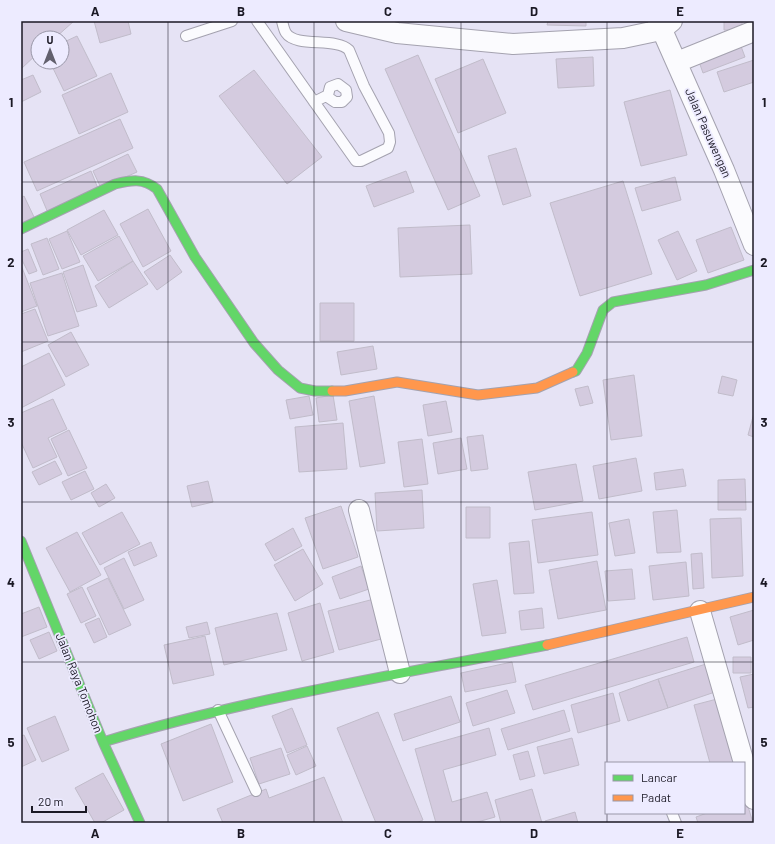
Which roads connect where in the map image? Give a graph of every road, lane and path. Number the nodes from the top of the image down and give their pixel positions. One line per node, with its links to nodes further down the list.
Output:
1 (232, 21): 8 (lane)
2 (257, 21): 11 (lane)
3 (282, 21): 10 (lane)
4 (346, 21): 6 (street)
5 (664, 24): 6 (street); 9 (street, Jalan Pasuwengan)
6 (385, 25)
7 (754, 31): 9 (street)
8 (186, 36)
9 (677, 62): 13 (street, Jalan Pasuwengan)
10 (364, 86): 11 (lane); 11 (lane)
11 (314, 102)
12 (21, 229): 14 (main road)
13 (754, 245)
14 (754, 270)
15 (359, 510): 19 (street)
16 (21, 540): 21 (main road, Jalan Raya Tomohon)
17 (754, 597): 18 (main road)
18 (700, 611): 19 (main road); 22 (street)
19 (400, 673): 20 (main road)
20 (218, 710): 21 (main road); 24 (lane)
21 (103, 742): 26 (main road, Jalan Raya Tomohon)
22 (744, 762)
23 (745, 767): 25 (street)
24 (256, 792)
25 (754, 799)
26 (140, 823)

